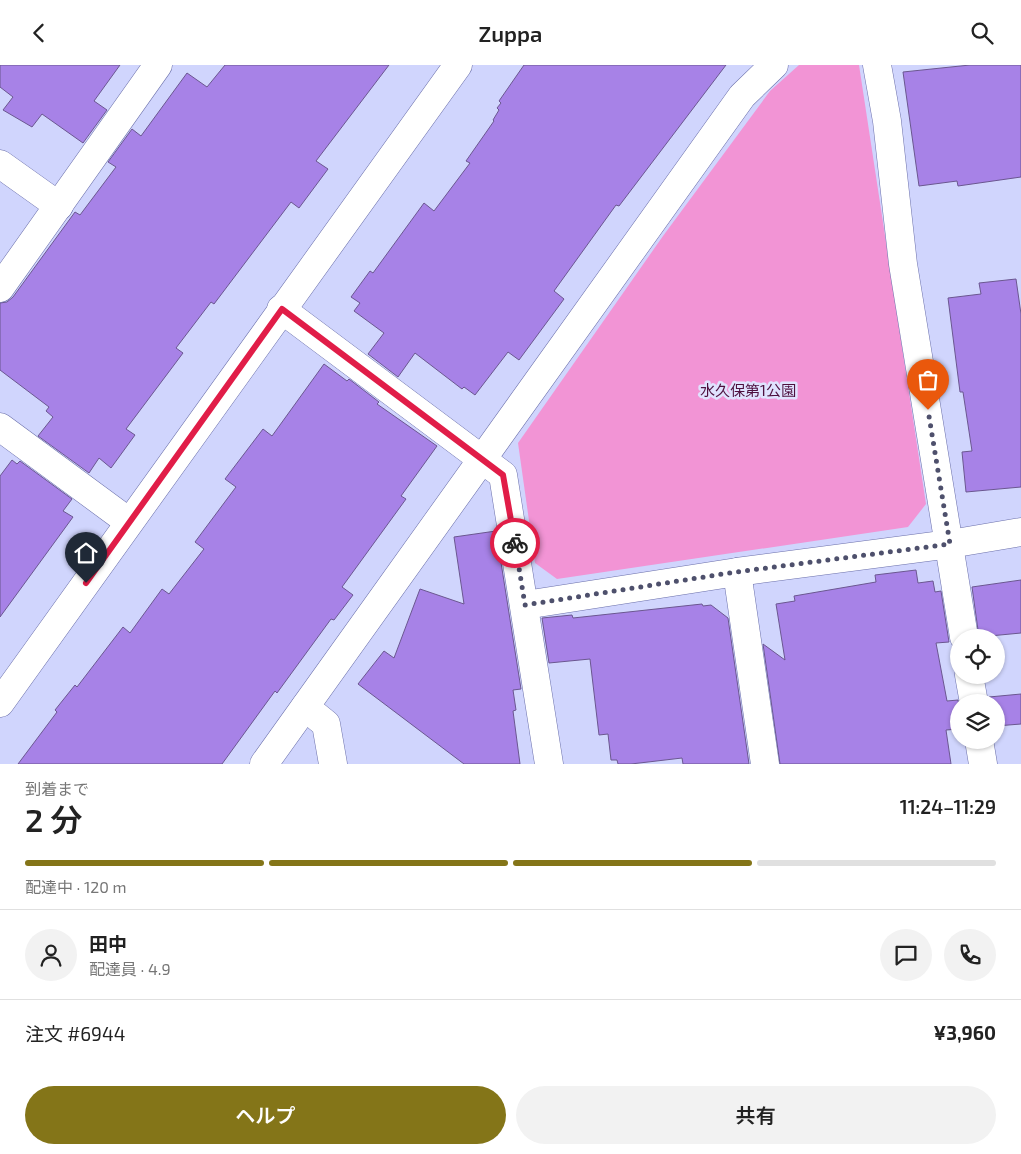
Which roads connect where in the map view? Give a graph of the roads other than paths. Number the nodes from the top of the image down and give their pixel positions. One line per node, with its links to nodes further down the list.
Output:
1 (158, 65): 6 (street)
2 (458, 65): 8 (street)
3 (774, 65): 10 (street)
4 (877, 65): 13 (street)
5 (0, 164): 6 (street)
6 (59, 206): 7 (street)
7 (0, 288)
8 (282, 309): 10 (street); 11 (street)
9 (0, 427): 11 (street)
10 (482, 459): 15 (street); 18 (street)
11 (129, 522): 17 (street)
12 (1021, 532): 13 (street)
13 (950, 544): 14 (street); 16 (street)
14 (736, 572): 15 (street); 23 (street)
15 (525, 605): 22 (street)
16 (963, 629)
17 (0, 703)
18 (305, 707): 20 (street); 21 (street)
19 (980, 749): 24 (street)
20 (264, 764)
21 (333, 764)
22 (549, 764)
23 (765, 764)
24 (983, 764)

